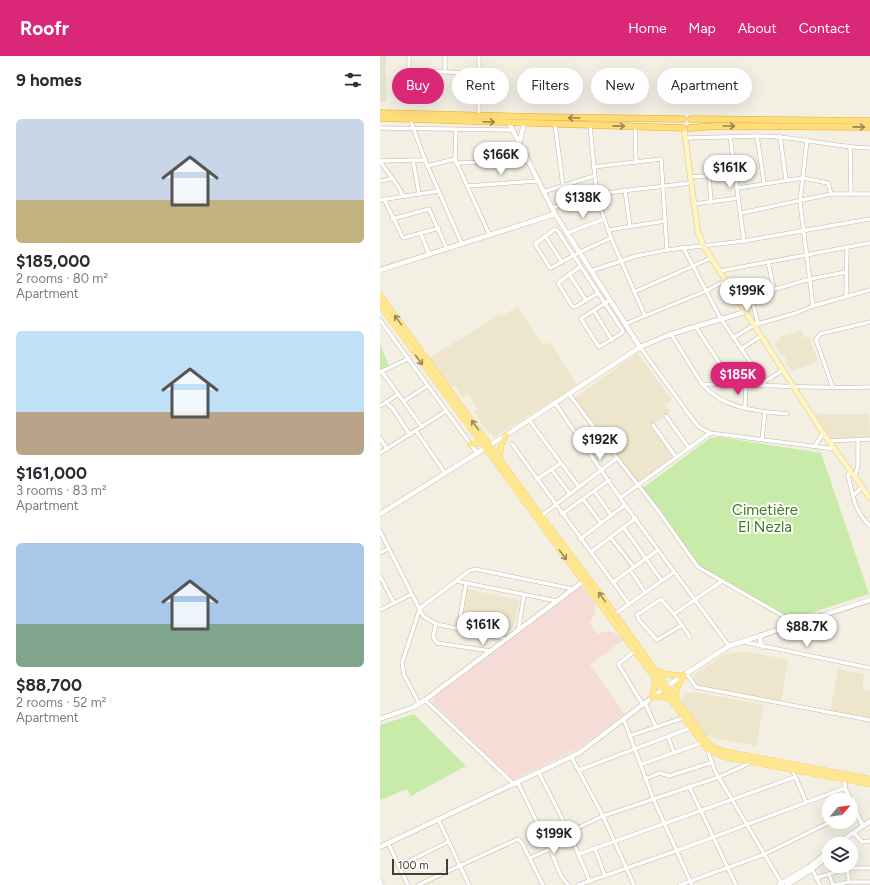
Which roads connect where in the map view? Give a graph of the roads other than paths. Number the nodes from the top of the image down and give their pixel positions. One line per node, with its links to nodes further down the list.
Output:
1 (409, 56): 4 (street)
2 (445, 56): 6 (street)
3 (479, 56): 5 (street)
4 (409, 68)
5 (479, 68)
6 (444, 72): 7 (street)
7 (452, 72)
8 (479, 104): 10 (street)
9 (380, 113): 10 (highway)
10 (479, 116): 12 (highway, one-way to 10)
11 (380, 118): 13 (highway)
12 (683, 118): 14 (highway); 24 (highway)
13 (410, 119): 16 (highway, one-way to 16); 25 (street)
14 (691, 119): 18 (highway); 24 (highway)
15 (870, 121): 18 (highway)
16 (509, 123): 17 (highway); 27 (street)
17 (524, 123): 19 (highway); 33 (street)
18 (764, 123): 22 (highway, one-way to 22); 24 (highway, one-way to 18); 30 (street)
19 (554, 124): 20 (highway); 56 (street)
20 (590, 126): 21 (highway, one-way to 21); 44 (street)
21 (636, 126): 24 (highway); 42 (street)
22 (870, 127)
23 (380, 128): 25 (street)
24 (686, 128): 34 (main road)
25 (412, 129): 26 (street); 38 (street)
26 (456, 130): 27 (street); 40 (street)
27 (513, 130): 33 (street)
28 (730, 136): 29 (street); 34 (street); 45 (street)
29 (757, 136): 30 (street); 54 (street)
30 (766, 136): 31 (street)
31 (780, 136): 32 (street); 51 (street)
32 (808, 140): 35 (street); 48 (street)
33 (520, 141): 41 (street)
34 (687, 141): 50 (main road)
35 (850, 148): 36 (street); 62 (street)
36 (870, 148)
37 (413, 160): 38 (street); 39 (street); 63 (street)
38 (424, 160): 43 (street)
39 (380, 161): 49 (street)
40 (455, 161): 41 (street); 43 (street); 55 (street)
41 (527, 161): 53 (street)
42 (636, 161): 44 (street); 57 (street)
43 (428, 166): 60 (street)
44 (593, 167): 46 (street)
45 (736, 174): 47 (street); 58 (street)
46 (594, 176): 56 (street); 64 (street)
47 (709, 176): 50 (street); 70 (street)
48 (803, 178): 51 (street); 65 (street); 71 (street)
49 (392, 179): 52 (street); 67 (street)
50 (690, 180): 57 (street); 72 (main road)
51 (786, 180): 54 (street)
52 (380, 181)
53 (537, 181): 55 (street); 61 (street)
54 (764, 183): 58 (street)
55 (467, 186): 86 (street)
56 (563, 186): 61 (street)
57 (663, 186): 59 (street); 79 (street)
58 (738, 188): 68 (street)
59 (625, 190): 64 (street); 80 (street)
60 (438, 191): 63 (street); 91 (street)
61 (542, 192): 73 (street)
62 (851, 193): 65 (street); 66 (street)
63 (419, 194): 67 (street)
64 (596, 194): 73 (street); 77 (street)
65 (831, 194): 71 (street)
66 (870, 194)
67 (403, 196): 69 (street)
68 (739, 198): 70 (street); 74 (street)
69 (382, 200): 76 (street)
70 (711, 202): 72 (street)
71 (800, 202): 74 (street); 83 (street)
72 (694, 204): 92 (main road)
73 (552, 208): 75 (street)
74 (741, 213): 89 (street)
75 (555, 214): 84 (street); 86 (street)
76 (392, 219): 81 (street); 85 (street)
77 (604, 219): 82 (street); 84 (street)
78 (870, 219): 83 (street)
79 (665, 221): 80 (street); 96 (street)
80 (630, 226): 82 (street)
81 (439, 228): 85 (street); 95 (street)
82 (608, 230): 88 (street)
83 (803, 232): 89 (street); 100 (street)
84 (567, 233): 97 (street)
85 (421, 234): 98 (street)
86 (490, 236): 91 (street)
87 (545, 236): 99 (street); 103 (street); 103 (street)
88 (611, 238): 97 (street); 102 (street)
89 (744, 241): 92 (street)
90 (870, 243): 94 (street)
91 (462, 244): 95 (street)
92 (703, 245): 93 (street); 101 (main road)
93 (683, 247): 96 (street); 106 (street)
94 (847, 248): 100 (street); 110 (street)
95 (447, 249): 98 (street)
96 (667, 250): 102 (street)
97 (579, 251): 99 (street); 108 (street)
98 (428, 254): 107 (street)
99 (573, 255): 103 (street); 105 (street)
100 (806, 255): 104 (street); 113 (street)
101 (711, 258): 106 (street); 109 (main road)
102 (621, 261): 108 (street); 117 (street)
103 (562, 262)
104 (768, 262): 109 (street); 114 (street)
105 (581, 266): 111 (street); 118 (street)
106 (692, 267): 116 (street); 117 (street)
107 (380, 270)
108 (591, 271): 123 (street)
109 (720, 271): 112 (main road)
110 (846, 272): 113 (street); 121 (street)
111 (569, 274): 122 (street); 122 (street)
112 (726, 280): 116 (street); 124 (main road)
113 (810, 280): 114 (street); 127 (street)
114 (774, 289): 120 (street)
115 (870, 290): 121 (street)
116 (706, 291): 130 (street); 131 (street)
117 (634, 292): 130 (street)
118 (598, 293): 122 (street); 125 (street)
119 (380, 295): 182 (main road, one-way to 119)
120 (751, 296): 124 (street); 135 (street)
121 (846, 296): 127 (street)
122 (586, 300)
123 (610, 300): 125 (street); 134 (street)
124 (738, 300): 128 (main road)
125 (605, 304): 129 (street); 140 (street)
126 (380, 305): 178 (main road, one-way to 178)
127 (813, 306): 135 (street)
128 (743, 310): 131 (street); 135 (main road)
129 (594, 311): 140 (street); 140 (street)
130 (645, 316): 134 (street)
131 (721, 319): 136 (street); 139 (street)
132 (380, 320): 143 (street)
133 (870, 322): 153 (street)
134 (625, 324): 141 (street)
135 (756, 325): 138 (main road); 139 (street)
136 (696, 327): 137 (street); 147 (street)
137 (671, 334): 141 (street); 146 (street)
138 (761, 336): 142 (street); 144 (main road)
139 (733, 338): 142 (street)
140 (612, 340)
141 (640, 347): 154 (street); 169 (street)
142 (741, 349): 148 (street)
143 (408, 359): 145 (street); 150 (street)
144 (783, 370): 148 (street); 152 (main road)
145 (381, 372): 155 (street)
146 (702, 384): 147 (street); 160 (street)
147 (733, 384): 149 (street)
148 (764, 384): 149 (street); 152 (street)
149 (746, 385): 160 (street)
150 (427, 386): 157 (street); 161 (street)
151 (870, 387): 153 (street)
152 (795, 388): 153 (street); 170 (main road)
153 (833, 388)
154 (569, 394): 158 (street); 188 (street)
155 (397, 395): 156 (street); 157 (street)
156 (386, 402): 159 (street); 171 (street)
157 (404, 402): 167 (street)
158 (555, 403): 165 (street); 193 (street)
159 (380, 406)
160 (745, 407): 162 (street)
161 (446, 411): 167 (street); 179 (street)
162 (765, 412): 163 (street); 175 (street)
163 (787, 414)
164 (666, 416): 183 (street)
165 (529, 420): 172 (street); 191 (street)
166 (653, 426): 189 (street)
167 (422, 427): 168 (street)
168 (416, 431): 171 (street); 195 (street)
169 (710, 433): 175 (street); 183 (street)
170 (823, 433): 177 (main road); 181 (street)
171 (410, 435): 184 (street)
172 (506, 435): 182 (street); 190 (main road)
173 (380, 438): 184 (street)
174 (870, 438): 176 (street)
175 (762, 439): 181 (street)
176 (858, 439): 177 (street); 196 (street)
177 (829, 441): 185 (main road)
178 (480, 442): 179 (main road); 182 (main road)
179 (470, 444): 187 (street)
180 (512, 444): 197 (street)
181 (815, 446): 185 (street)
182 (487, 447): 187 (street); 190 (main road); 234 (main road, one-way to 234)
183 (689, 448): 189 (street)
184 (387, 449): 186 (street)
185 (836, 449): 194 (main road)
186 (380, 453)
187 (477, 453): 195 (street)
188 (617, 458): 193 (street); 199 (street)
189 (676, 458): 199 (street)
190 (499, 459): 213 (main road)
191 (561, 463): 192 (street); 200 (street)
192 (551, 470): 197 (street); 203 (street)
193 (602, 470): 198 (street); 200 (street)
194 (850, 471): 196 (main road); 204 (street)
195 (446, 473): 210 (street)
196 (855, 478): 201 (main road)
197 (537, 480): 208 (street)
198 (609, 480): 202 (street); 205 (street)
199 (637, 486): 205 (street); 233 (street)
200 (579, 487): 203 (street)
201 (861, 488): 204 (street); 206 (main road)
202 (594, 491): 207 (street); 212 (street)
203 (570, 494): 208 (street)
204 (853, 496): 216 (street)
205 (620, 498): 209 (street)
206 (870, 498)
207 (583, 499): 211 (street); 215 (street)
208 (555, 505): 211 (street); 213 (street)
209 (625, 505): 212 (street); 214 (street)
210 (380, 514)
211 (562, 514): 220 (street)
212 (611, 515): 215 (street)
213 (541, 516): 230 (main road)
214 (636, 518): 217 (street); 222 (street)
215 (600, 523): 220 (street)
216 (870, 526)
217 (624, 528): 219 (street); 225 (street)
218 (380, 531): 221 (street)
219 (610, 538): 223 (street); 226 (street)
220 (580, 539): 223 (street)
221 (389, 548): 224 (street); 239 (street)
222 (658, 550): 225 (street); 228 (street)
223 (591, 552): 235 (street)
224 (380, 553)
225 (646, 558): 226 (street); 232 (street)
226 (634, 567): 227 (street)
227 (630, 570): 235 (street); 238 (street)
228 (674, 572): 232 (street); 241 (street)
229 (380, 576): 244 (street)
230 (588, 578): 234 (street); 248 (main road, one-way to 230)
231 (456, 581): 236 (street); 237 (street); 246 (street)
232 (662, 581): 238 (street)
233 (722, 581): 241 (street); 251 (street)
234 (583, 582): 237 (street); 262 (main road)
235 (613, 582): 245 (street)
236 (466, 584): 240 (street); 253 (street)
237 (573, 590): 243 (street)
238 (645, 592): 245 (street)
239 (412, 594): 244 (street); 246 (street)
240 (524, 595): 243 (street); 254 (street)
241 (694, 600): 249 (street); 259 (street)
242 (870, 600): 251 (street)
243 (557, 602): 254 (street)
244 (394, 603): 247 (street)
245 (629, 604): 248 (street)
246 (420, 608): 250 (street); 271 (street)
247 (380, 610)
248 (615, 614): 264 (main road)
249 (674, 614): 252 (street); 252 (street)
250 (436, 624): 253 (street); 261 (street)
251 (796, 624): 255 (street)
252 (682, 625): 256 (street)
253 (458, 629): 257 (street)
254 (518, 631): 257 (street)
255 (761, 635): 258 (street); 260 (street)
256 (690, 637)
257 (507, 639): 261 (street)
258 (741, 641): 259 (street); 260 (street)
259 (729, 646): 265 (street)
260 (764, 647): 263 (street)
261 (491, 650): 269 (street)
262 (634, 651): 266 (main road); 272 (street)
263 (870, 668)
264 (656, 671): 265 (main road); 267 (main road)
265 (684, 675): 267 (street); 270 (main road); 276 (street)
266 (656, 678): 267 (main road); 268 (main road)
267 (665, 688): 268 (street); 270 (main road)
268 (654, 697): 270 (main road); 272 (street)
269 (425, 700): 271 (street); 297 (street)
270 (673, 700): 274 (main road); 292 (main road)
271 (420, 703): 273 (street)
272 (644, 704): 275 (street); 277 (street)
273 (380, 718)
274 (683, 718): 277 (street); 278 (main road)
275 (624, 720): 279 (street); 285 (street)
276 (870, 720)
277 (656, 727): 279 (street)
278 (690, 728): 280 (street); 281 (main road)
279 (629, 736): 282 (street)
280 (668, 736): 282 (street); 284 (street)
281 (701, 743): 283 (main road); 284 (street)
282 (633, 749): 288 (street); 290 (street)
283 (707, 749): 286 (main road); 287 (street)
284 (674, 753): 288 (street)
285 (572, 758): 290 (street); 291 (street)
286 (753, 761): 289 (main road); 293 (street)
287 (710, 763): 293 (street); 295 (street)
288 (640, 765): 295 (street)
289 (792, 769): 292 (main road); 294 (street)
290 (579, 770): 306 (street)
291 (539, 773): 297 (street); 314 (street)
292 (844, 776): 296 (main road); 298 (main road); 300 (street)
293 (719, 777): 299 (street); 303 (street)
294 (795, 777): 303 (street); 304 (street)
295 (645, 779): 302 (street)
296 (870, 779)
297 (517, 784): 308 (street); 324 (street)
298 (870, 784)
299 (689, 786): 302 (street); 305 (street)
300 (845, 788): 301 (street); 304 (street)
301 (847, 793)
302 (653, 798): 306 (street); 311 (street)
303 (733, 800): 305 (street); 310 (street)
304 (806, 802): 310 (street)
305 (700, 812): 311 (street); 316 (street)
306 (602, 816): 314 (street); 321 (street)
307 (858, 818): 313 (street)
308 (438, 819): 320 (street); 322 (street)
309 (870, 821): 313 (street)
310 (746, 824): 316 (street); 328 (street)
311 (665, 825): 321 (street); 326 (street)
312 (822, 826): 328 (street)
313 (863, 826): 315 (street)
314 (569, 832): 318 (street)
315 (854, 833): 317 (street); 319 (street)
316 (712, 837): 326 (street); 336 (street)
317 (848, 837)
318 (572, 839): 324 (street); 327 (street)
319 (870, 841)
320 (448, 842): 332 (street); 333 (street)
321 (615, 842): 325 (street); 335 (street)
322 (388, 843): 323 (street); 332 (street)
323 (380, 847)
324 (550, 849): 330 (street); 354 (street)
325 (595, 849): 327 (street); 341 (street)
326 (676, 851): 335 (street); 347 (street)
327 (580, 854): 344 (street)
328 (765, 854): 336 (street); 348 (street)
329 (822, 857): 348 (street)
330 (530, 858): 333 (street); 353 (street)
331 (822, 862): 338 (street)
332 (399, 866): 350 (street)
333 (460, 866): 351 (street); 352 (street)
334 (858, 867): 337 (street)
335 (627, 868): 341 (street); 356 (street)
336 (727, 868): 347 (street); 358 (street)
337 (870, 868)
338 (812, 870): 342 (street); 348 (street)
339 (848, 873): 345 (street)
340 (829, 874): 342 (street); 360 (street)
341 (605, 876): 344 (street)
342 (816, 878): 359 (street)
343 (380, 881): 349 (street)
344 (590, 882): 355 (street)
345 (849, 882): 346 (street); 360 (street)
346 (870, 882)
347 (691, 883): 357 (street)
348 (783, 884)
349 (382, 885)
350 (408, 885)
351 (418, 885)
352 (469, 885)
353 (543, 885)
354 (568, 885)
355 (578, 885)
356 (634, 885)
357 (680, 885)
358 (736, 885)
359 (820, 885)
360 (833, 885)

